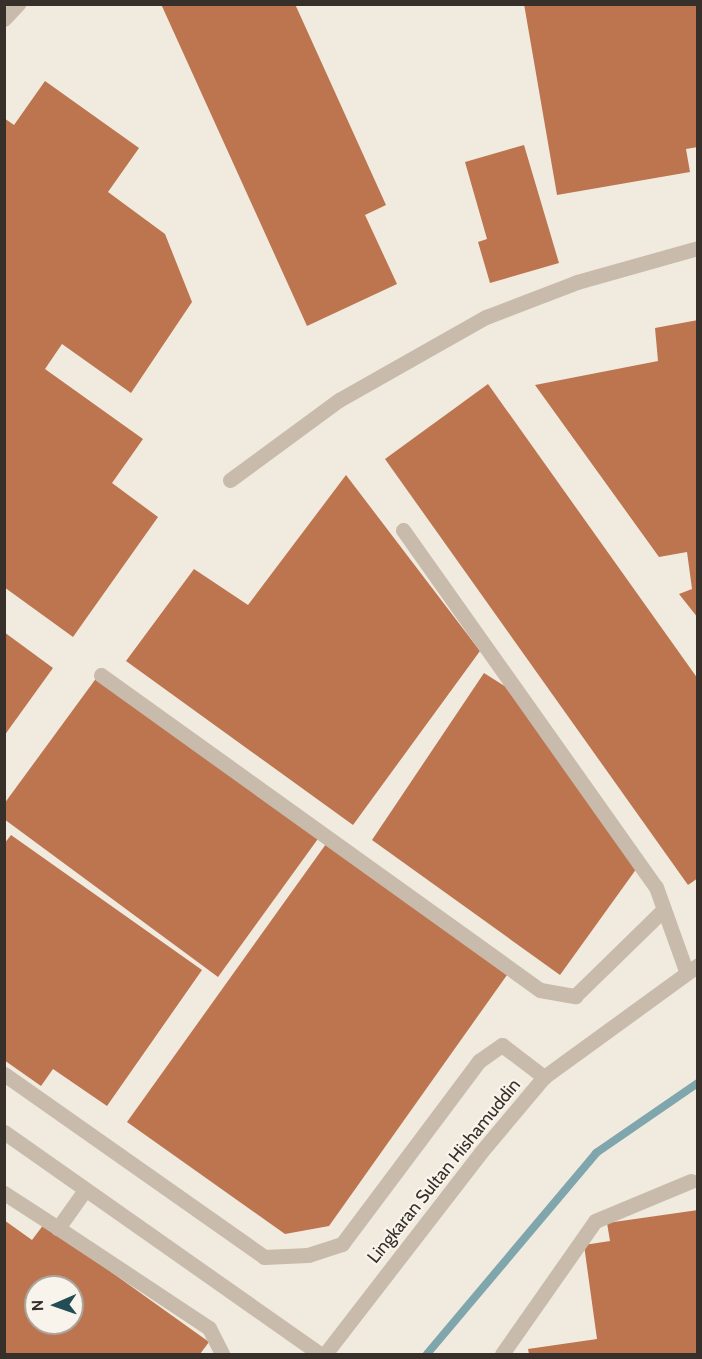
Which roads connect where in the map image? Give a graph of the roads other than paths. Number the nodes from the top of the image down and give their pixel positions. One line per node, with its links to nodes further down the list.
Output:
1 (18, 4): 2 (street)
2 (4, 19)
3 (698, 248): 4 (street)
4 (230, 480)
5 (403, 530): 7 (street)
6 (101, 675): 7 (street)
7 (664, 909): 8 (street)
8 (692, 968): 10 (street, Lingkaran Sultan Hishamuddin)
9 (4, 1074): 10 (street)
10 (544, 1077): 18 (street, Lingkaran Sultan Hishamuddin)
11 (4, 1132): 13 (street)
12 (691, 1181): 19 (street)
13 (85, 1190): 15 (street); 17 (street)
14 (4, 1193): 15 (street)
15 (58, 1228): 16 (street)
16 (222, 1354)
17 (320, 1354)
18 (325, 1354)
19 (502, 1354)

